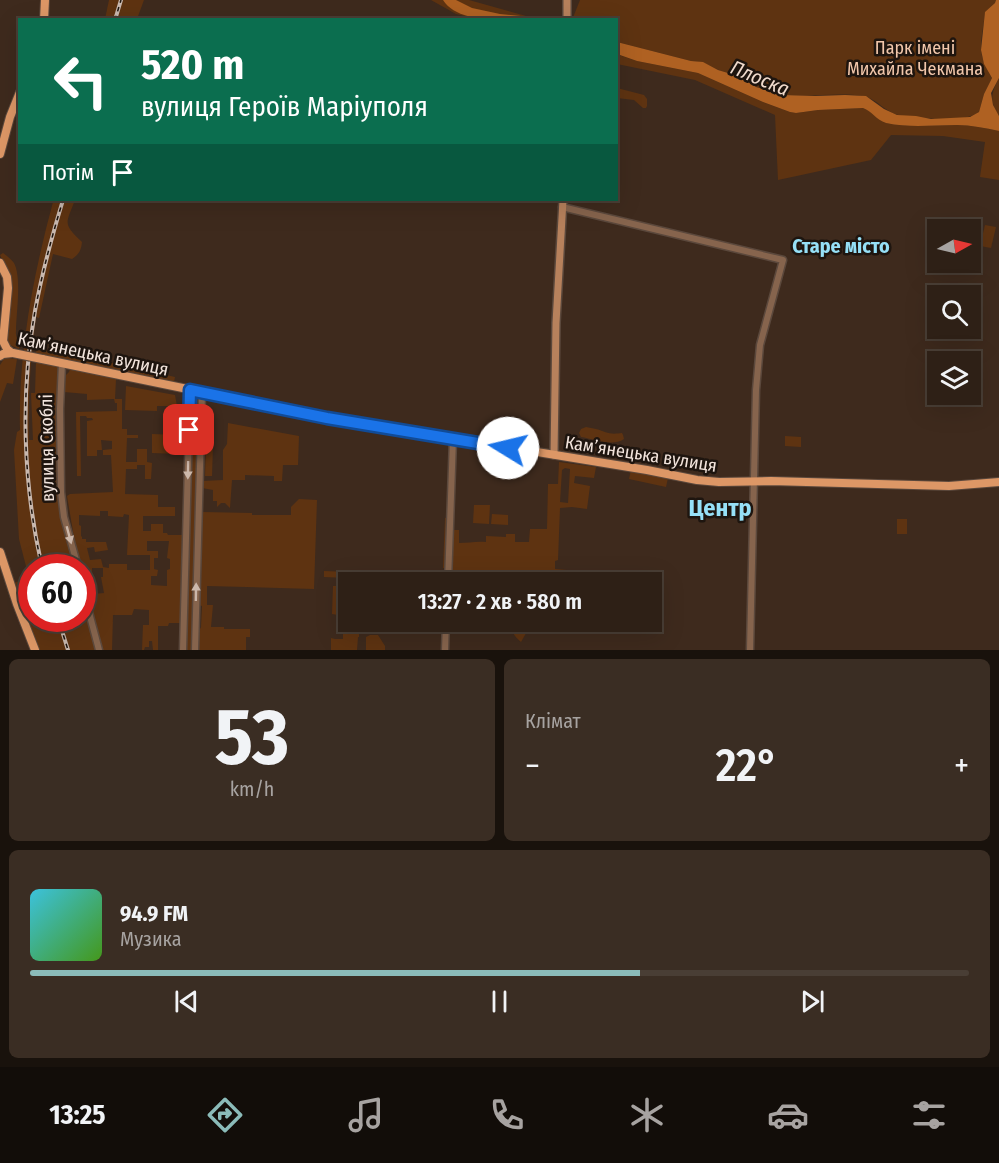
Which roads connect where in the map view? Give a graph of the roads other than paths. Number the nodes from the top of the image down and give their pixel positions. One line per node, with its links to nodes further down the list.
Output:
1 (45, 0): 3 (main road)
2 (567, 0): 4 (main road)
3 (44, 18)
4 (567, 18)
5 (18, 97): 6 (main road)
6 (0, 153)
7 (562, 203): 16 (main road); 17 (street)
8 (0, 263): 10 (main road)
9 (0, 350): 10 (main road, Камʼянецька вулиця)
10 (13, 353): 11 (main road); 12 (main road, Камʼянецька вулиця, bridge)
11 (0, 356)
12 (62, 363): 13 (main road, Камʼянецька вулиця); 20 (street, вулиця Скоблі, one-way to 20)
13 (190, 390): 14 (main road, Камʼянецька вулиця); 26 (street, one-way to 26)
14 (202, 393): 15 (main road, Камʼянецька вулиця); 27 (street, one-way to 14)
15 (453, 439): 16 (main road, Камʼянецька вулиця); 21 (street)
16 (554, 455): 17 (main road, Камʼянецька вулиця)
17 (754, 481): 18 (main road, Камʼянецька вулиця); 29 (street)
18 (999, 482)
19 (0, 552): 24 (main road)
20 (74, 554)
21 (448, 572)
22 (94, 632): 25 (street)
23 (446, 632): 28 (street)
24 (34, 650)
25 (99, 650)
26 (183, 650)
27 (195, 650)
28 (445, 650)
29 (750, 650)

